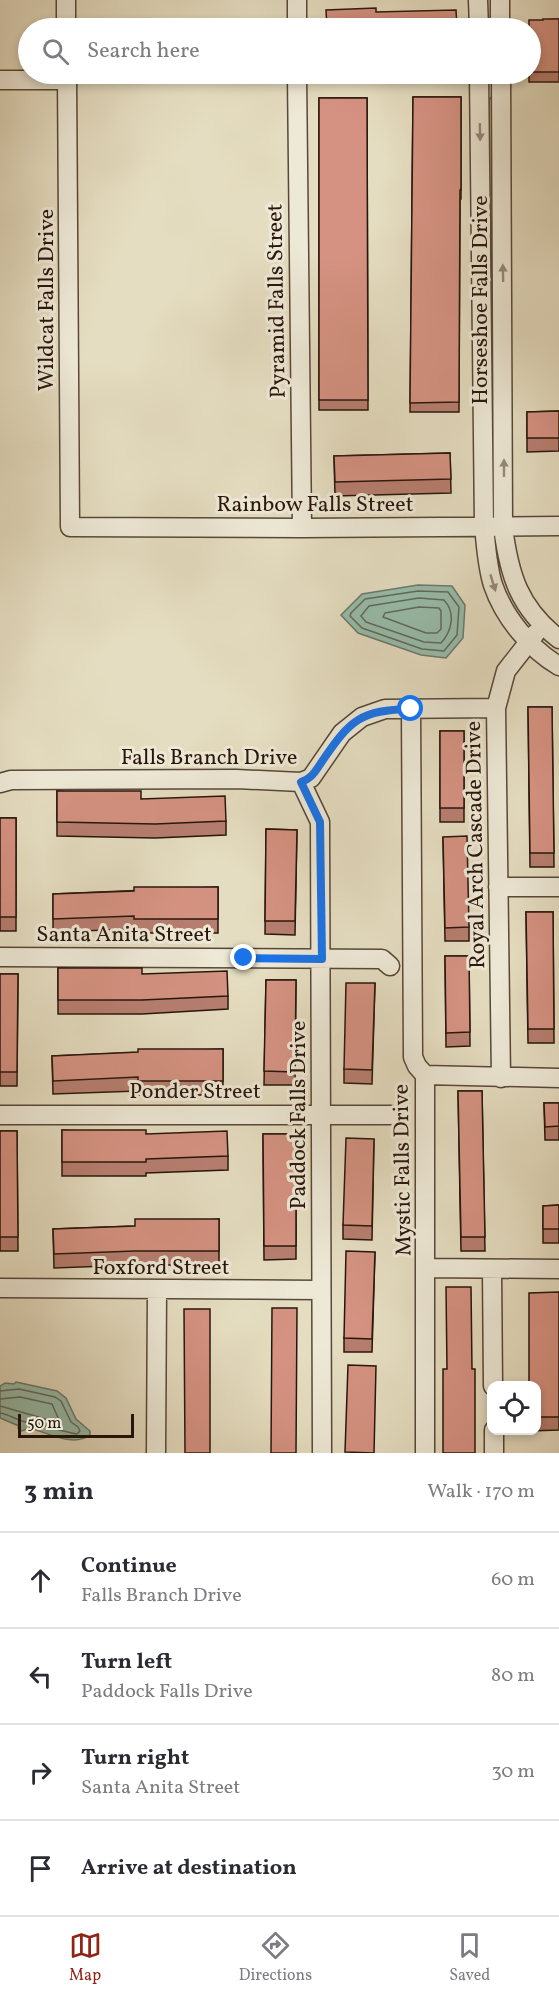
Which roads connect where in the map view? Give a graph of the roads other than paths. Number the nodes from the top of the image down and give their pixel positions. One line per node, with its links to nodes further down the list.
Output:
1 (66, 0): 5 (street)
2 (297, 0): 6 (street)
3 (478, 0): 7 (street)
4 (500, 0): 8 (street)
5 (66, 18)
6 (297, 18)
7 (479, 18)
8 (500, 18)
9 (18, 79): 10 (street)
10 (0, 80)
11 (67, 84): 18 (street, Wildcat Falls Drive)
12 (297, 84): 19 (street, Pyramid Falls Street)
13 (479, 84): 15 (street, Horseshoe Falls Drive, one-way to 15)
14 (501, 84): 16 (street, Horseshoe Falls Drive, one-way to 14)
15 (484, 526): 16 (street, Rainbow Falls Street); 19 (street, Rainbow Falls Street); 22 (street, Horseshoe Falls Drive, one-way to 22)
16 (503, 526): 17 (street, Rainbow Falls Street); 20 (street, Horseshoe Falls Drive)
17 (559, 526)
18 (70, 527): 19 (street, Rainbow Falls Street)
19 (302, 528)
20 (542, 626): 21 (street); 22 (street, Royal Arch Cascade Drive)
21 (559, 639)
22 (528, 642): 23 (street, Horseshoe Falls Drive); 24 (street, Royal Arch Cascade Drive)
23 (559, 666)
24 (496, 708): 25 (street, Falls Branch Drive); 28 (street, Royal Arch Cascade Drive)
25 (411, 709): 26 (street, Falls Branch Drive); 33 (street, Mystic Falls Drive)
26 (301, 782): 27 (street, Falls Branch Drive); 31 (street, Paddock Falls Drive)
27 (0, 783)
28 (498, 887): 29 (street); 34 (street, Royal Arch Cascade Drive)
29 (559, 887)
30 (0, 957): 31 (street, Santa Anita Street)
31 (322, 959): 32 (street, Santa Anita Street); 37 (street, Paddock Falls Drive)
32 (390, 966)
33 (425, 1075): 34 (street); 39 (street, Mystic Falls Drive)
34 (501, 1078): 35 (street)
35 (559, 1078)
36 (0, 1114): 37 (street, Ponder Street)
37 (321, 1114): 38 (street, Ponder Street); 44 (street, Paddock Falls Drive)
38 (391, 1115)
39 (426, 1268): 40 (street); 49 (street, Mystic Falls Drive)
40 (492, 1269): 41 (street); 45 (street)
41 (559, 1269)
42 (0, 1288): 43 (street, Foxford Street)
43 (157, 1290): 44 (street, Foxford Street); 47 (street)
44 (321, 1290): 48 (street, Paddock Falls Drive)
45 (493, 1381)
46 (494, 1435): 50 (street)
47 (156, 1453)
48 (322, 1453)
49 (425, 1453)
50 (494, 1453)

